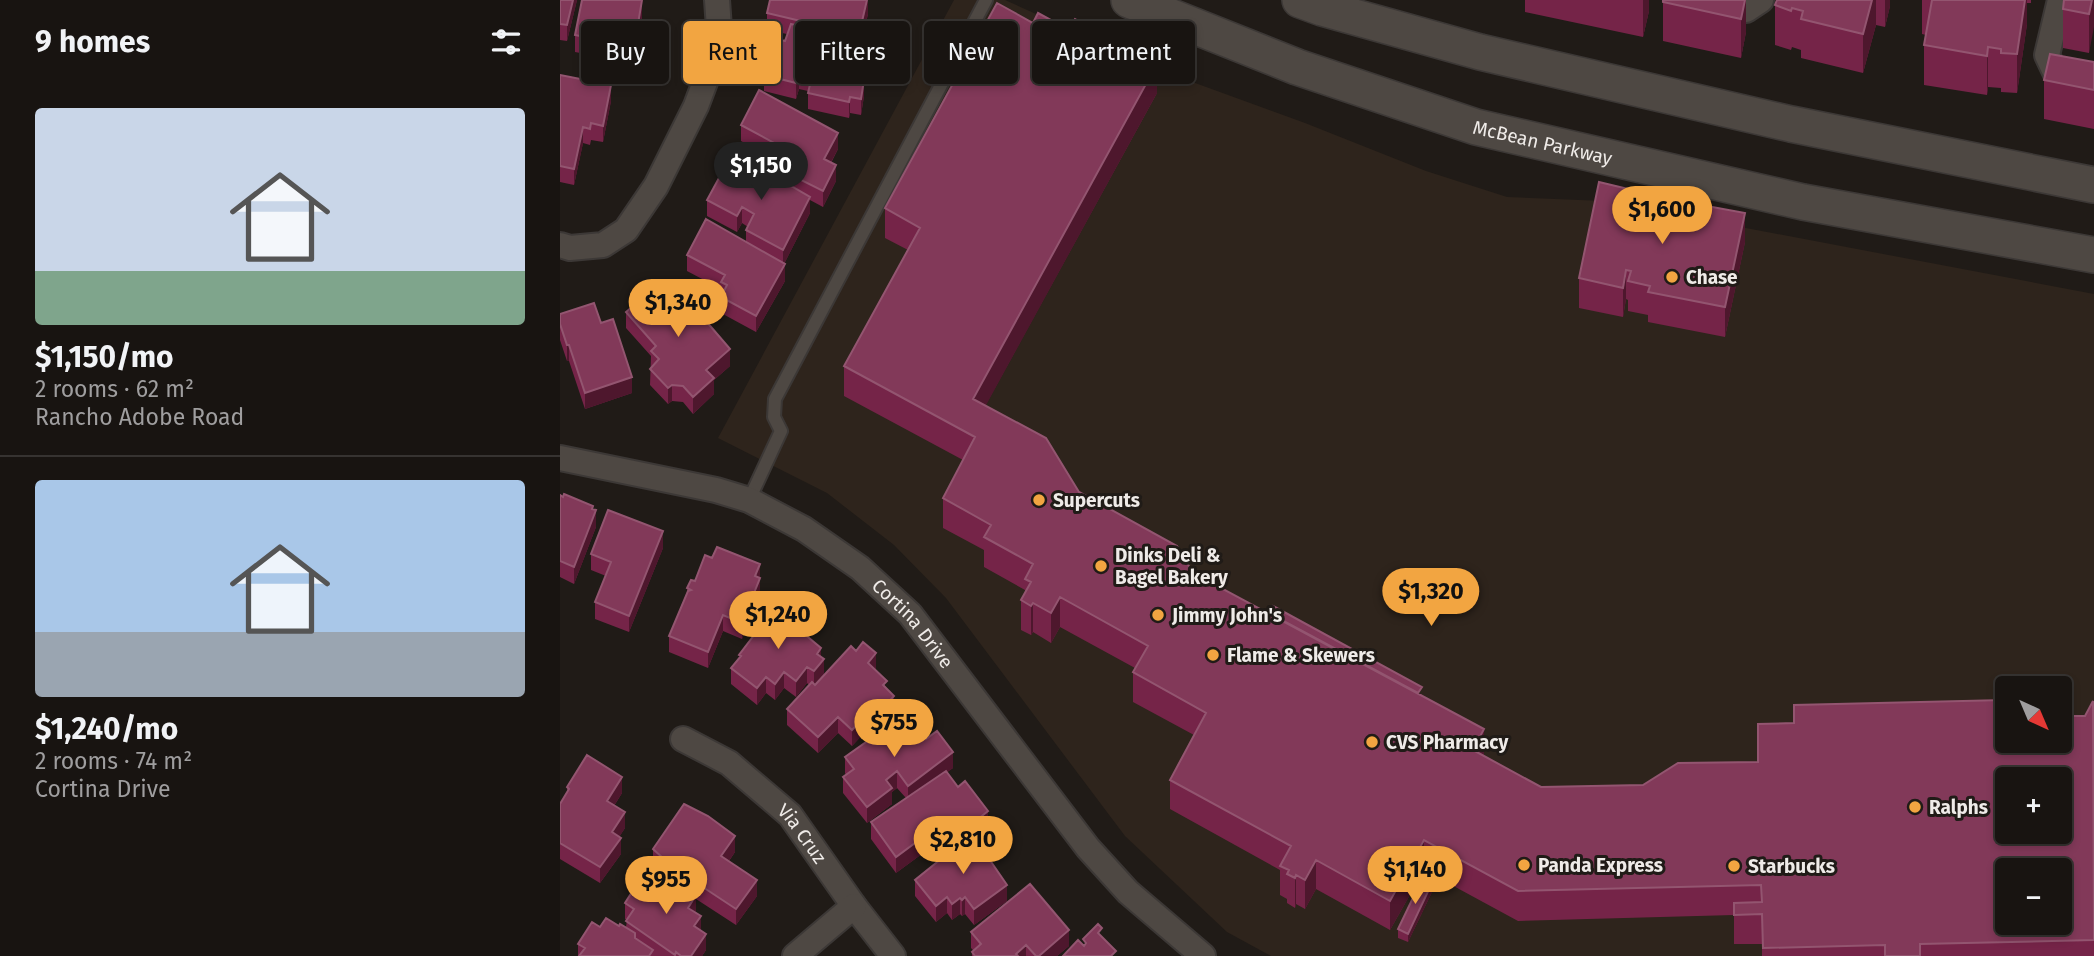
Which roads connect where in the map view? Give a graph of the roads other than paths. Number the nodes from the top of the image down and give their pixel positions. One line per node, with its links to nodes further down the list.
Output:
1 (717, 0): 10 (street)
2 (986, 0): 13 (lane)
3 (1129, 0): 11 (main road, McBean Parkway)
4 (1702, 0): 5 (street)
5 (1761, 0)
6 (2060, 0): 8 (street)
7 (1316, 3): 9 (main road)
8 (2094, 82)
9 (2094, 185)
10 (560, 245)
11 (2094, 255)
12 (560, 458): 13 (street, Cortina Drive)
13 (750, 500): 18 (street, Cortina Drive)
14 (683, 739): 15 (street, Via Cruz)
15 (854, 906): 16 (street); 17 (street, Via Cruz)
16 (795, 956)
17 (893, 956)
18 (1203, 956)

